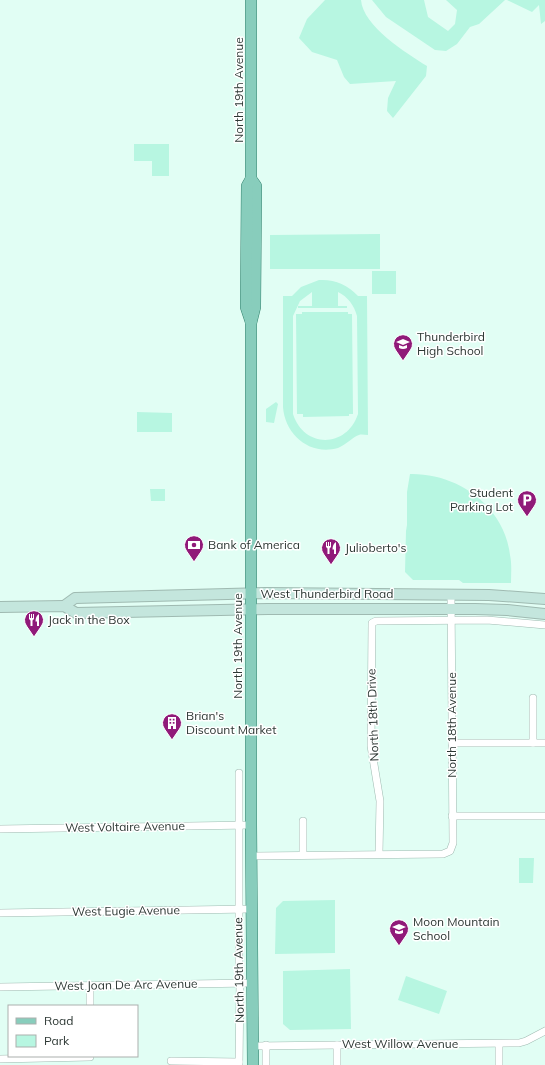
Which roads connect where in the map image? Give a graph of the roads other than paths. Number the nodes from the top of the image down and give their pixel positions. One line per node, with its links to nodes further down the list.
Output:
1 (251, 0): 2 (main road, North 19th Avenue)
2 (251, 593): 3 (main road, West Thunderbird Road); 6 (main road, West Thunderbird Road); 9 (main road, North 19th Avenue)
3 (373, 594): 4 (main road, West Thunderbird Road); 10 (main road)
4 (451, 595): 5 (main road, West Thunderbird Road); 8 (street, North 18th Avenue)
5 (545, 599)
6 (64, 606): 7 (main road, West Thunderbird Road); 9 (main road, West Thunderbird Road)
7 (0, 607)
8 (452, 609): 10 (main road, West Thunderbird Road); 11 (main road, West Thunderbird Road); 12 (street, North 18th Avenue)
9 (252, 610): 10 (main road, West Thunderbird Road); 22 (main road, North 19th Avenue)
10 (373, 610)
11 (545, 614)
12 (452, 620): 13 (street); 15 (street, North 18th Avenue); 24 (street, North 18th Drive)
13 (545, 625)
14 (533, 698): 16 (street)
15 (452, 743): 16 (street); 19 (street, North 18th Avenue)
16 (533, 743): 17 (street)
17 (545, 743)
18 (239, 773): 22 (street, North 19th Avenue)
19 (452, 816): 20 (street); 24 (street, North 18th Avenue)
20 (545, 816)
21 (303, 821): 25 (street)
22 (245, 825): 23 (street, West Voltaire Avenue); 26 (main road, North 19th Avenue); 27 (street, North 19th Avenue)
23 (0, 829)
24 (379, 854): 25 (street)
25 (303, 855): 26 (street)
26 (251, 856): 28 (main road, North 19th Avenue)
27 (239, 909): 28 (street, West Eugie Avenue); 29 (street, West Eugie Avenue); 30 (street, North 19th Avenue)
28 (251, 909): 32 (main road, North 19th Avenue)
29 (0, 913)
30 (239, 971)
31 (240, 983): 32 (street, West Joan De Arc Avenue); 33 (street, West Joan De Arc Avenue); 44 (street, North 19th Avenue)
32 (252, 983): 40 (main road, North 19th Avenue)
33 (90, 986): 34 (street, West Joan De Arc Avenue); 35 (street)
34 (0, 987)
35 (90, 1005)
36 (545, 1031): 38 (street, West Willow Avenue)
37 (337, 1044): 38 (street, West Willow Avenue); 39 (street, West Willow Avenue); 47 (street)
38 (499, 1044): 48 (street)
39 (266, 1045): 40 (street, West Willow Avenue); 46 (street)
40 (253, 1046): 45 (main road, North 19th Avenue)
41 (0, 1059): 42 (street)
42 (90, 1059)
43 (171, 1062): 44 (street)
44 (239, 1063)
45 (252, 1065)
46 (266, 1065)
47 (337, 1065)
48 (499, 1065)

